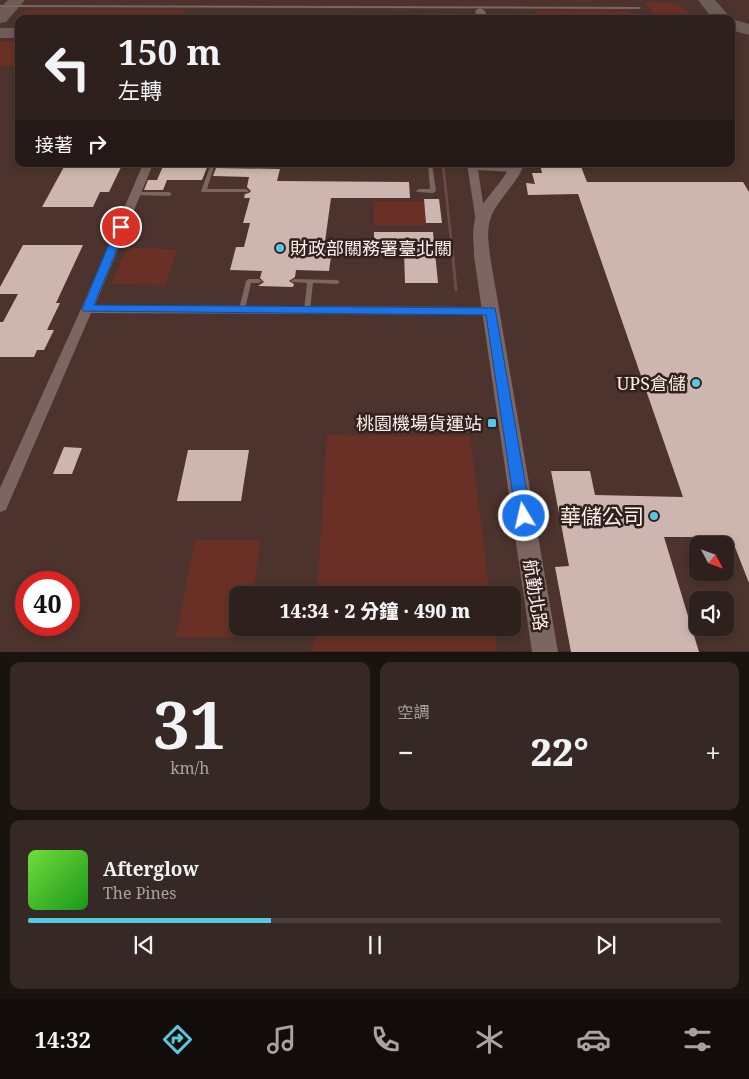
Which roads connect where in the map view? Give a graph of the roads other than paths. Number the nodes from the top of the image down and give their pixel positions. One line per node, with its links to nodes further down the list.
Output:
1 (89, 0): 4 (lane)
2 (499, 2): 5 (lane)
3 (0, 6): 4 (lane)
4 (89, 6): 5 (lane)
5 (500, 8): 6 (lane)
6 (639, 8)
7 (147, 167): 14 (street)
8 (211, 167): 12 (lane)
9 (430, 167): 13 (lane)
10 (472, 167): 16 (street)
11 (517, 167): 16 (street)
12 (246, 191)
13 (419, 191)
14 (135, 194): 15 (lane); 21 (street)
15 (169, 194)
16 (481, 222): 24 (street, 航勤北路)
17 (260, 280): 22 (lane)
18 (294, 281): 19 (lane)
19 (310, 281): 20 (lane); 23 (lane)
20 (338, 282)
21 (87, 309): 22 (street); 25 (street)
22 (242, 309): 23 (street)
23 (306, 310): 24 (street)
24 (491, 311): 26 (street, 航勤北路)
25 (0, 505)
26 (545, 652)

